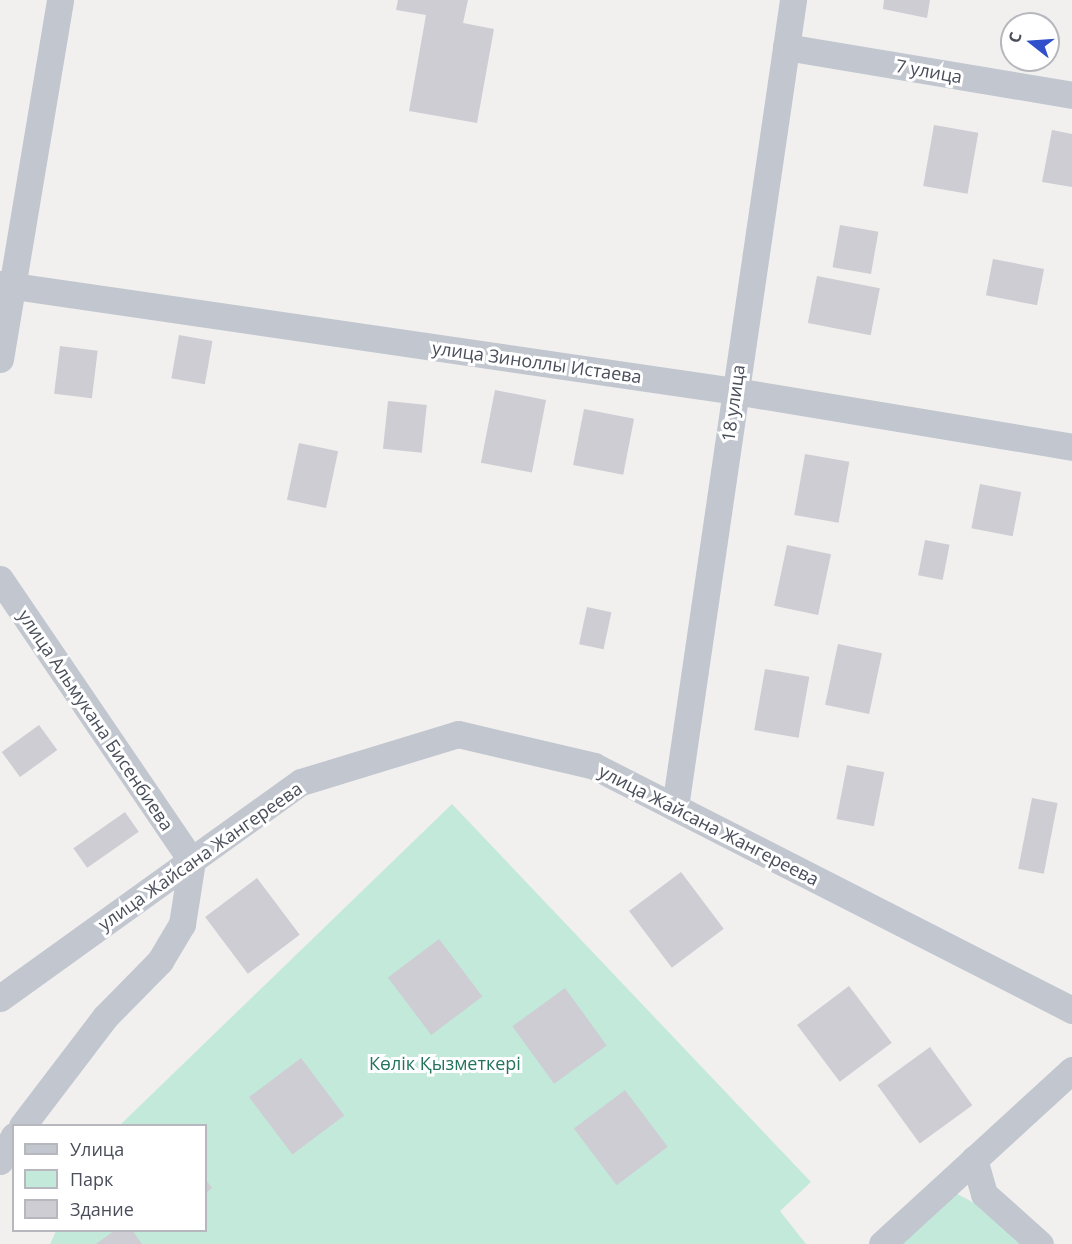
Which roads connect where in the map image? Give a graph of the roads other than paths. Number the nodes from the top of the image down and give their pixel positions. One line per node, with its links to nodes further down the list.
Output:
1 (60, 0): 5 (street)
2 (793, 0): 3 (street, 18 улица)
3 (786, 46): 4 (street, 7 улица); 7 (street, 18 улица)
4 (1072, 94)
5 (6, 285): 6 (street); 7 (street, улица Зиноллы Истаева)
6 (0, 359)
7 (735, 391): 8 (street, улица Зиноллы Истаева); 10 (street, 18 улица)
8 (1072, 447)
9 (0, 579): 11 (street, улица Альмукана Бисенбиева)
10 (675, 807): 11 (street, улица Жайсана Жангереева); 13 (street, улица Жайсана Жангереева)
11 (192, 861): 12 (street, улица Жайсана Жангереева); 15 (street)
12 (0, 998)
13 (1072, 1010)
14 (1072, 1070): 17 (street)
15 (23, 1124)
16 (12, 1140): 18 (street)
17 (974, 1159): 19 (street); 20 (street)
18 (0, 1161)
19 (882, 1244)
20 (1040, 1244)

